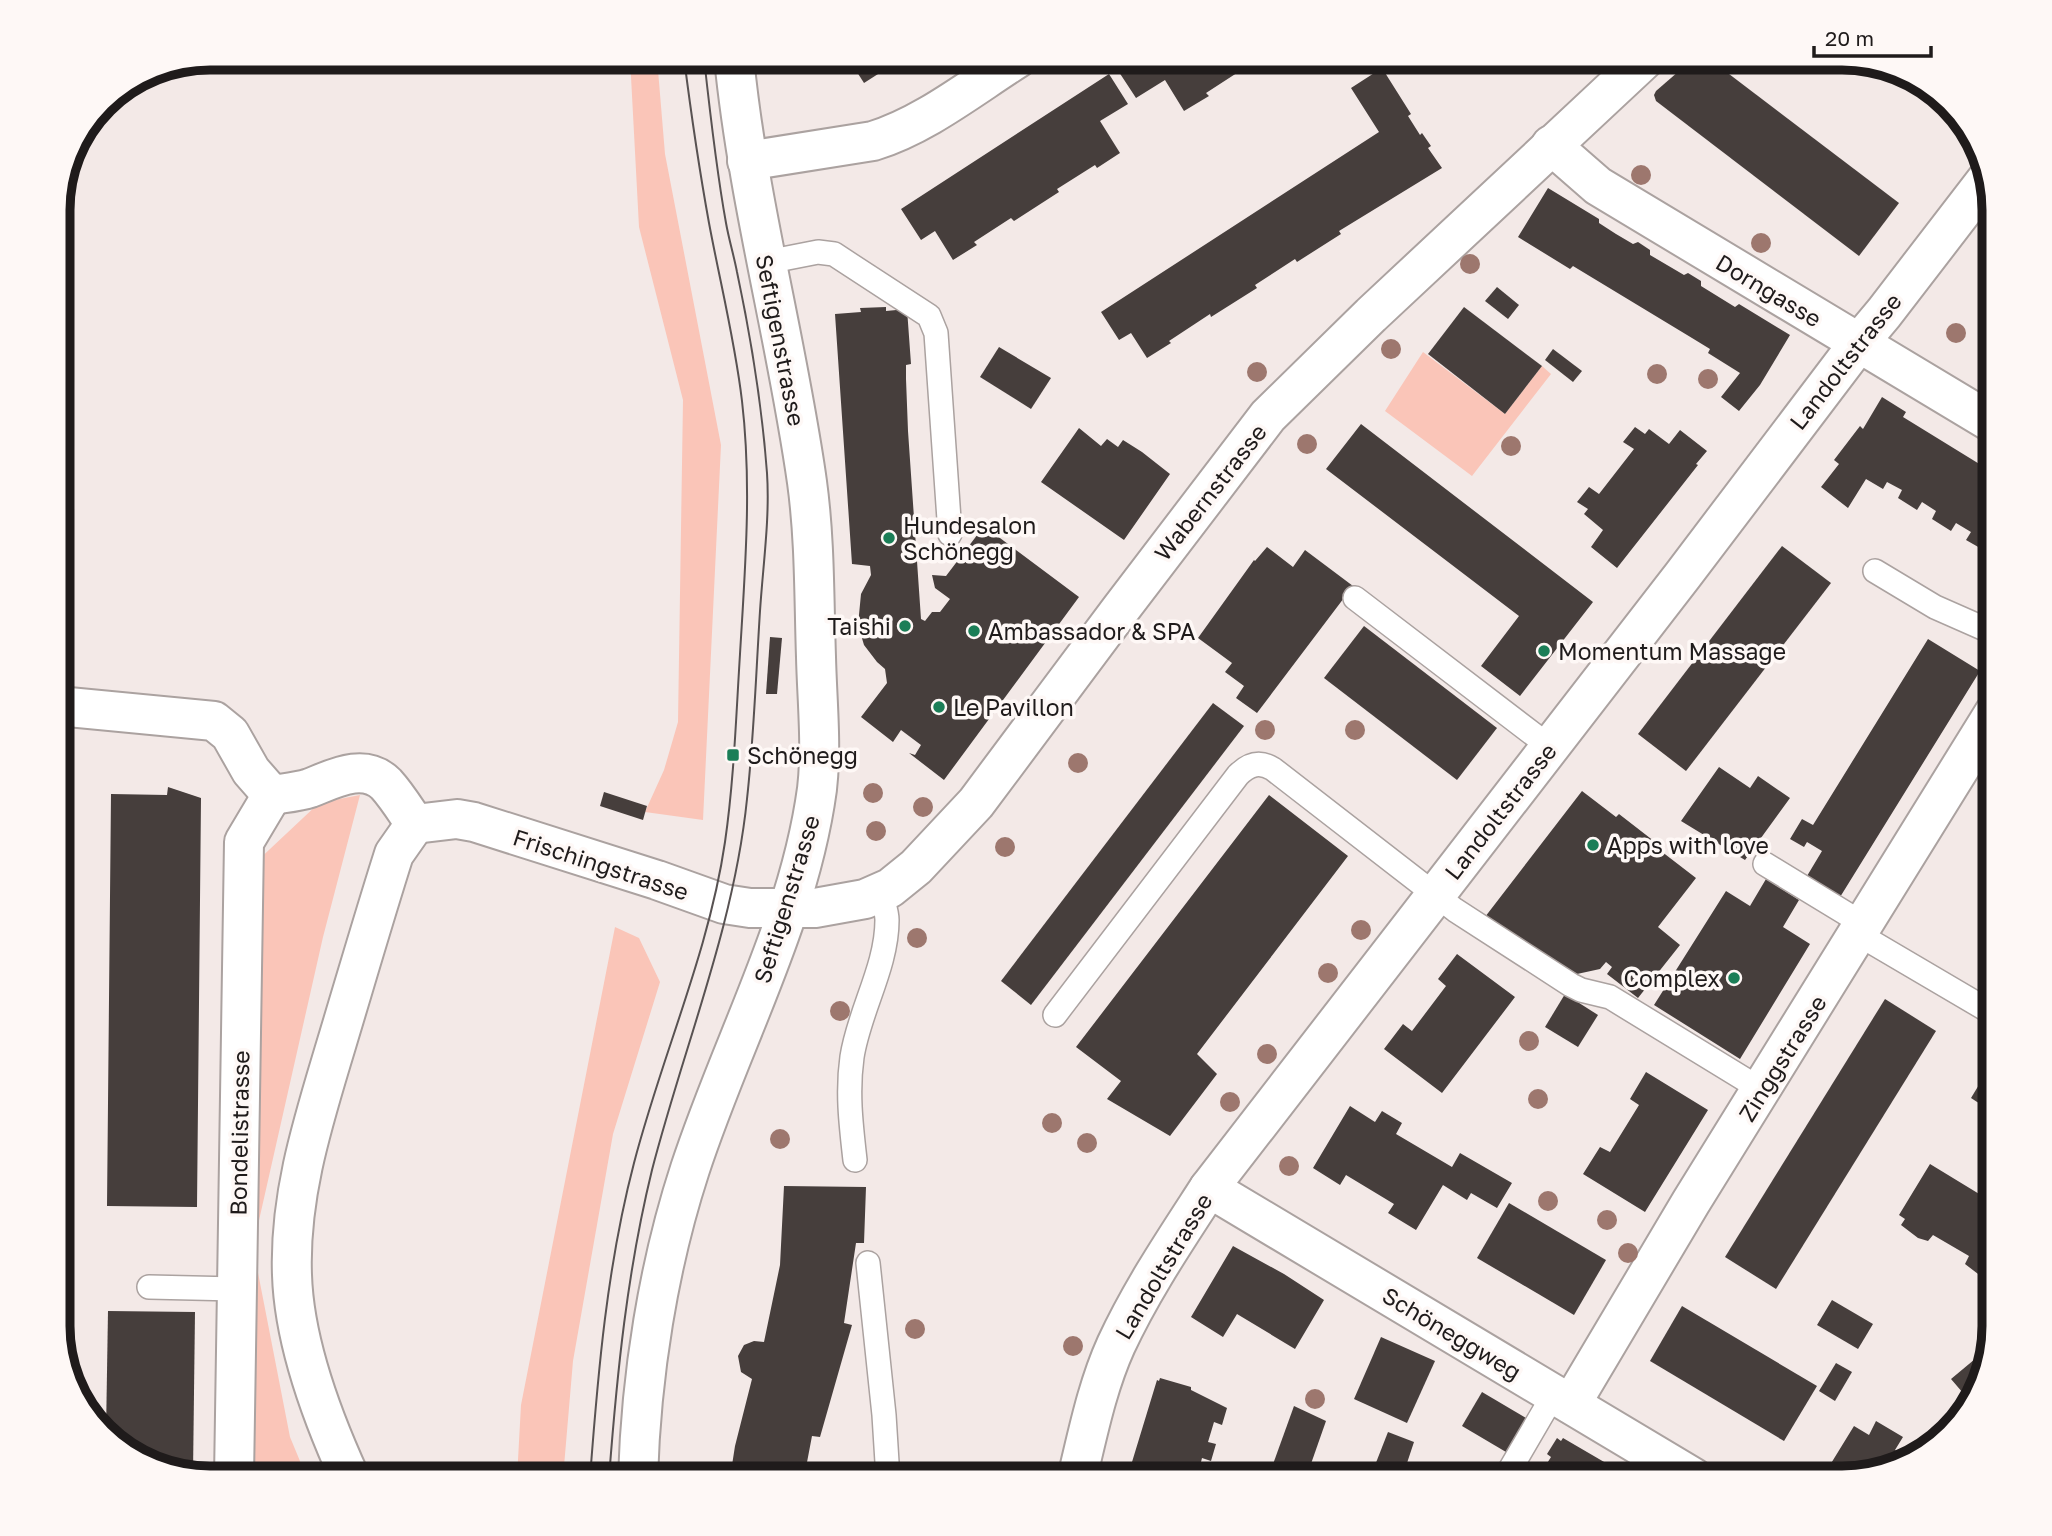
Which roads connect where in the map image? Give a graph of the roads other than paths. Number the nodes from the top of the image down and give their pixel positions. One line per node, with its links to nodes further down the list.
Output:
1 (736, 70): 5 (street, Seftigenstrasse)
2 (999, 70): 5 (street)
3 (1633, 70): 4 (street, Wabernstrasse)
4 (1551, 145): 8 (street, Dorngasse); 20 (street, Wabernstrasse)
5 (747, 162): 7 (street, Seftigenstrasse)
6 (1980, 188): 8 (street, Landoltstrasse)
7 (767, 262): 10 (lane); 22 (street, Seftigenstrasse)
8 (1858, 344): 9 (street, Dorngasse); 16 (street, Landoltstrasse)
9 (1982, 417)
10 (950, 534)
11 (1875, 571): 13 (lane)
12 (1354, 598): 16 (lane)
13 (1982, 628)
14 (70, 707): 17 (street)
15 (1982, 733): 23 (street, Zinggstrasse)
16 (1550, 747): 21 (street, Landoltstrasse)
17 (272, 795): 18 (street); 31 (street, Bondelistrasse)
18 (415, 824): 22 (street, Frischingstrasse); 34 (street)
19 (1765, 864): 23 (lane)
20 (881, 893): 22 (street, Wabernstrasse); 27 (lane)
21 (1436, 895): 25 (lane); 26 (lane); 28 (street, Landoltstrasse)
22 (787, 909): 35 (street, Seftigenstrasse)
23 (1854, 941): 24 (lane); 26 (street, Zinggstrasse)
24 (1982, 1008)
25 (1055, 1015)
26 (1762, 1090): 32 (street, Zinggstrasse)
27 (855, 1160)
28 (1209, 1188): 32 (street, Schöneggweg); 37 (street, Landoltstrasse)
29 (868, 1263): 36 (lane)
30 (149, 1287): 31 (lane)
31 (236, 1289): 33 (street, Bondelistrasse)
32 (1562, 1399): 38 (lane); 39 (street, Schöneggweg)
33 (234, 1466)
34 (344, 1466)
35 (638, 1466)
36 (887, 1466)
37 (1080, 1466)
38 (1514, 1466)
39 (1674, 1466)

